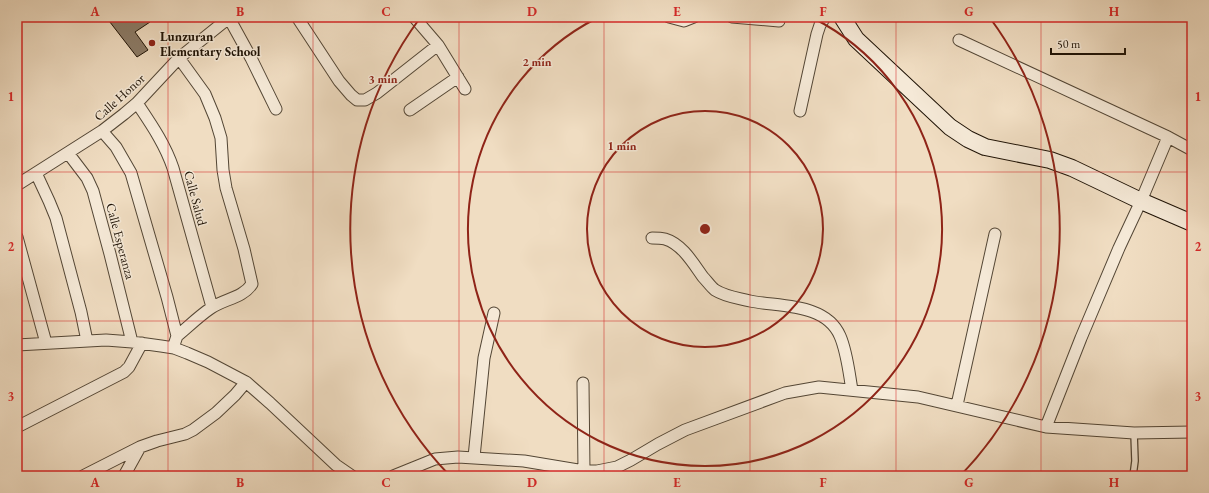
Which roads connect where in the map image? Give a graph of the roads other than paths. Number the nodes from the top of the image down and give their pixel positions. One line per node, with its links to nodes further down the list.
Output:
1 (229, 17): 12 (street, Calle Honor); 16 (street)
2 (297, 17): 11 (street)
3 (414, 17): 11 (street)
4 (669, 17): 5 (street)
5 (694, 17)
6 (732, 17): 9 (street)
7 (825, 17): 18 (street)
8 (842, 17): 25 (main road)
9 (778, 22)
10 (959, 40): 20 (street)
11 (438, 45): 13 (street)
12 (179, 58): 15 (street, Calle Honor); 30 (street)
13 (458, 77): 14 (street); 17 (street)
14 (465, 89)
15 (137, 103): 19 (street, Calle Honor); 30 (street, Calle Salud)
16 (276, 109)
17 (410, 110)
18 (800, 111)
19 (102, 131): 22 (street, Calle Honor); 32 (street)
20 (1168, 137): 21 (street); 25 (street)
21 (1192, 150)
22 (68, 153): 23 (street, Calle Honor); 35 (street, Calle Esperanza)
23 (36, 173): 24 (street, Calle Honor); 33 (street)
24 (17, 185)
25 (1141, 201): 26 (main road); 42 (street)
26 (1192, 223)
27 (995, 234): 41 (street)
28 (17, 237): 34 (street)
29 (652, 238): 40 (street)
30 (212, 307): 32 (street)
31 (494, 312): 47 (street)
32 (177, 336): 37 (street)
33 (87, 340): 34 (street); 35 (street)
34 (46, 343): 36 (street)
35 (137, 343): 37 (street); 43 (street)
36 (17, 345)
37 (174, 348): 38 (street)
38 (246, 382): 46 (street); 51 (street)
39 (583, 383): 48 (street)
40 (852, 390): 41 (street); 48 (street)
41 (957, 406): 42 (street)
42 (1046, 426): 44 (street)
43 (17, 427)
44 (1134, 432): 45 (street); 53 (lane)
45 (1192, 432)
46 (140, 446): 49 (street); 50 (street)
47 (474, 458): 48 (street); 52 (street)
48 (584, 471)
49 (83, 476)
50 (124, 476)
51 (352, 476)
52 (393, 476)
53 (1133, 476)

